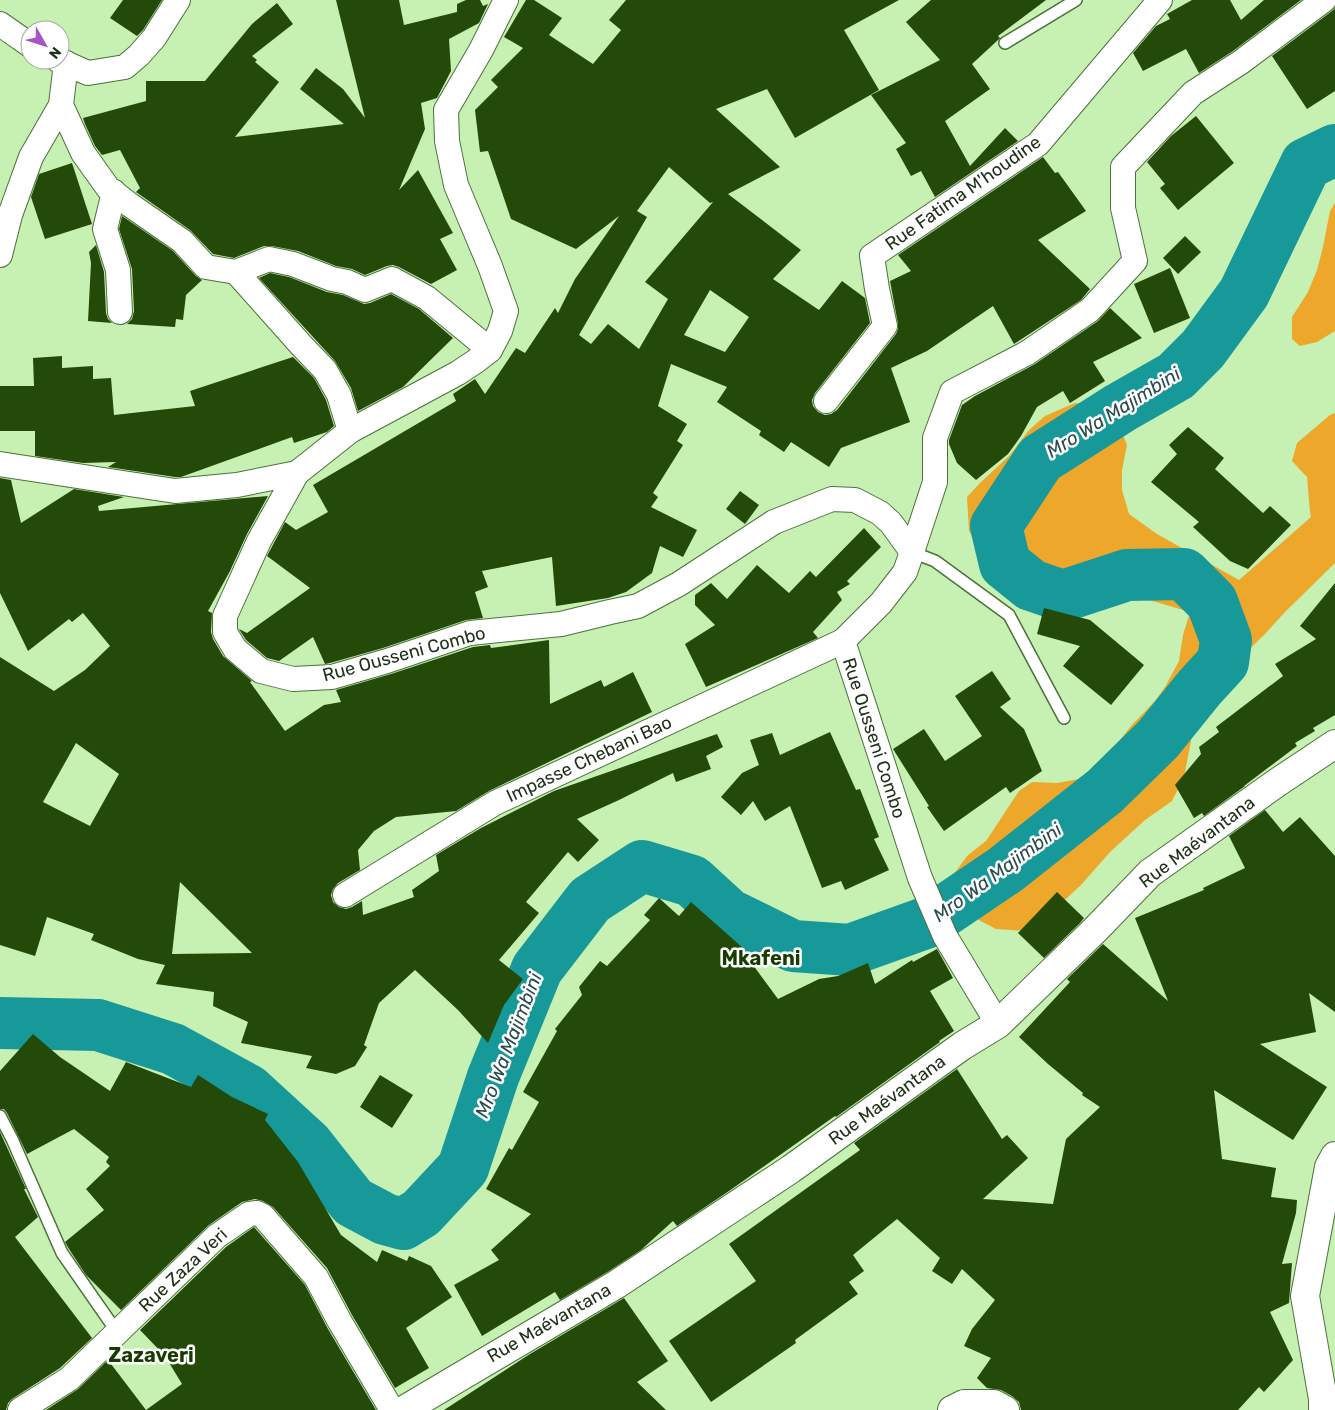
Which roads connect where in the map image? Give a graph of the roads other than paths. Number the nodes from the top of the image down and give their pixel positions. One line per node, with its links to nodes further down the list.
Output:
1 (178, 0): 9 (street)
2 (506, 0): 16 (street, Rue Ousseni Combo)
3 (1076, 0): 8 (lane)
4 (1160, 0): 17 (street, Rue Fatima M'houdine)
5 (1324, 0): 21 (street)
6 (0, 24): 7 (street)
7 (20, 38)
8 (1006, 44)
9 (70, 66)
10 (62, 70): 11 (street)
11 (61, 105): 12 (street); 13 (street)
12 (114, 192): 14 (street); 15 (street)
13 (0, 254)
14 (236, 272): 16 (street); 18 (street)
15 (120, 312)
16 (490, 350): 18 (street, Rue Ousseni Combo)
17 (826, 401)
18 (350, 431): 20 (street, Rue Ousseni Combo)
19 (0, 464): 20 (street)
20 (297, 473): 21 (street, Rue Ousseni Combo)
21 (912, 552): 22 (street, Rue Ousseni Combo); 23 (lane)
22 (843, 641): 25 (street, Impasse Chebani Bao); 26 (street, Rue Ousseni Combo)
23 (1064, 718)
24 (1335, 744): 26 (street, Rue Maévantana)
25 (345, 895)
26 (998, 1024): 30 (street, Rue Maévantana)
27 (0, 1116): 29 (lane)
28 (1335, 1156): 34 (street)
29 (117, 1332): 30 (street, Rue Zaza Veri); 31 (street, Rue Zaza Veri)
30 (408, 1408)
31 (20, 1410)
32 (952, 1410): 33 (street)
33 (1005, 1410)
34 (1323, 1410)

